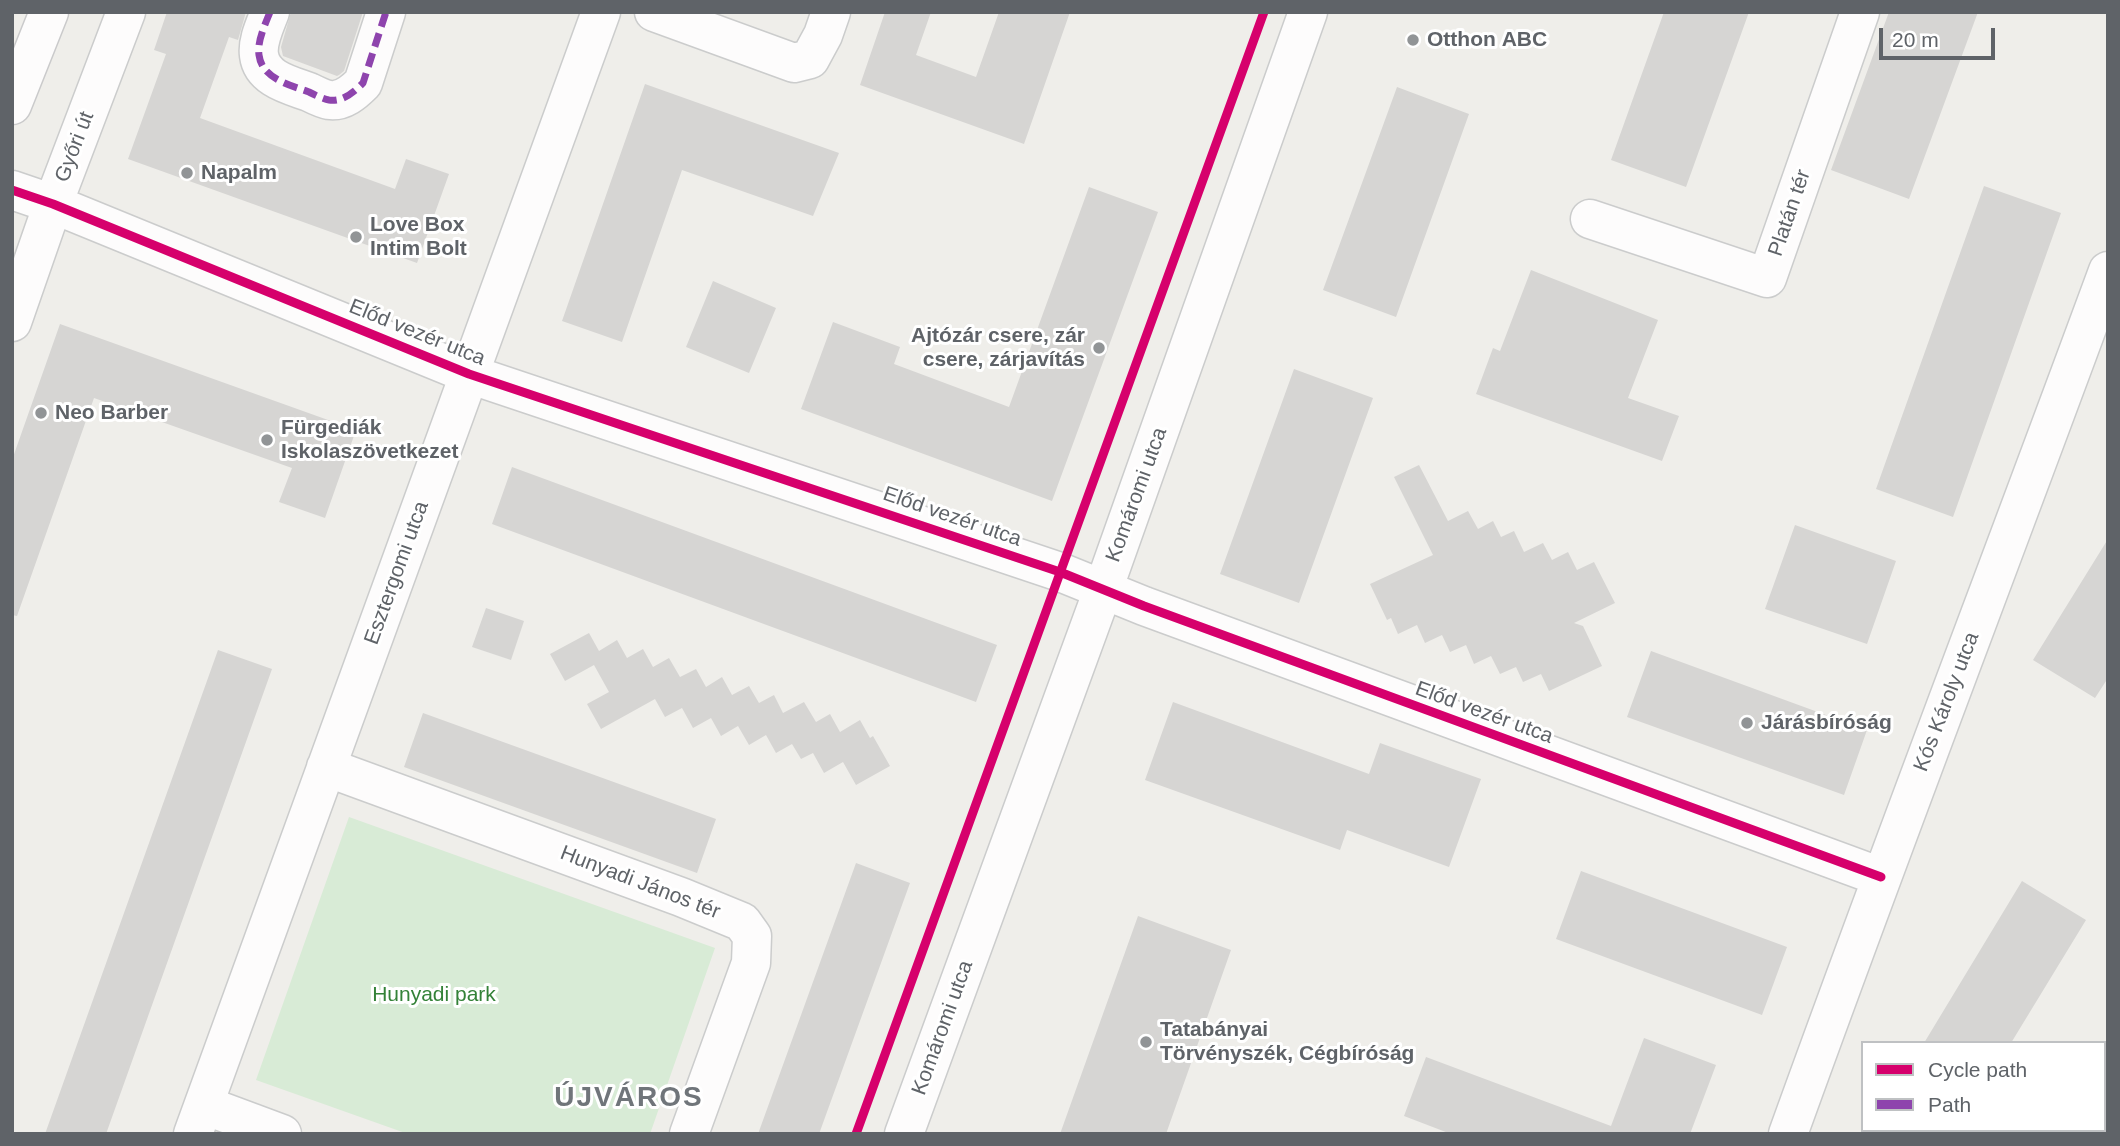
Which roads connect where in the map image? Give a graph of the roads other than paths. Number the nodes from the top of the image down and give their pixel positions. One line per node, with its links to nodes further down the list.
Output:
1 (49, 12): 10 (street)
2 (125, 12): 12 (street, Győri út)
3 (270, 12): 4 (street)
4 (386, 12)
5 (601, 12): 16 (street, Esztergomi utca)
6 (654, 12): 7 (street)
7 (831, 12)
8 (1308, 12): 17 (street, Komáromi utca)
9 (1860, 12): 13 (street, Platán tér)
10 (12, 105)
11 (12, 190): 12 (street, Előd vezér utca)
12 (53, 204): 15 (street, Győri út); 16 (street, Előd vezér utca)
13 (1590, 219)
14 (2108, 271): 19 (street, Kós Károly utca)
15 (12, 322)
16 (469, 374): 17 (street, Előd vezér utca); 18 (street, Esztergomi utca)
17 (1102, 590): 19 (street, Előd vezér utca); 23 (street, Komáromi utca)
18 (326, 767): 20 (street, Esztergomi utca); 22 (street, Hunyadi János tér)
19 (1881, 877): 24 (street, Kós Károly utca)
20 (198, 1119): 21 (street)
21 (282, 1134)
22 (689, 1134)
23 (904, 1134)
24 (1787, 1134)

